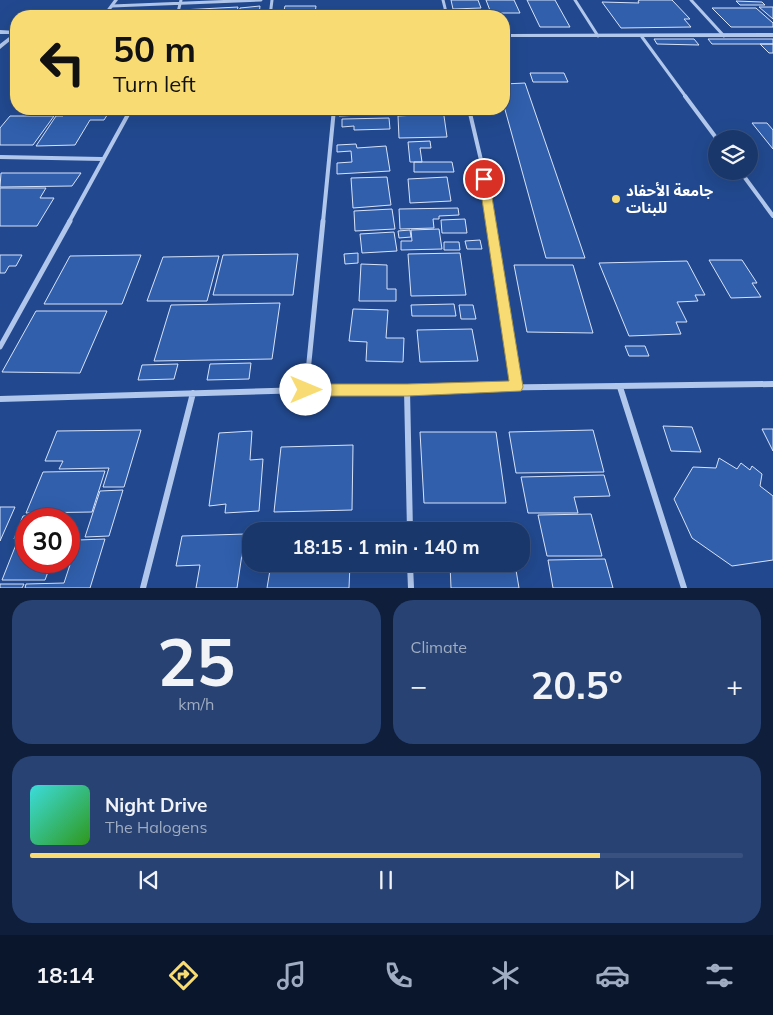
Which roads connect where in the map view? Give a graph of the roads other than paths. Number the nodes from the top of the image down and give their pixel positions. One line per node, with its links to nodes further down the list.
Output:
1 (116, 0): 6 (street)
2 (262, 0): 5 (street)
3 (575, 0): 10 (street)
4 (691, 0): 12 (street)
5 (181, 2): 6 (street)
6 (112, 6): 7 (street)
7 (109, 10)
8 (773, 35): 12 (street)
9 (510, 36): 10 (street)
10 (598, 36): 11 (street)
11 (642, 36): 12 (street); 16 (street)
12 (724, 36)
13 (128, 115): 18 (street)
14 (333, 115): 25 (street)
15 (471, 115): 23 (street)
16 (710, 130)
17 (0, 157): 18 (street)
18 (102, 159): 21 (street)
19 (747, 180): 20 (street)
20 (773, 216)
21 (0, 347)
22 (773, 384): 24 (street)
23 (517, 387): 24 (street); 26 (street)
24 (620, 387): 33 (street)
25 (306, 390): 26 (street); 27 (street)
26 (407, 390): 29 (street)
27 (193, 393): 28 (street); 31 (street)
28 (0, 399)
29 (410, 522)
30 (410, 572): 32 (street)
31 (143, 588)
32 (411, 588)
33 (684, 588)

